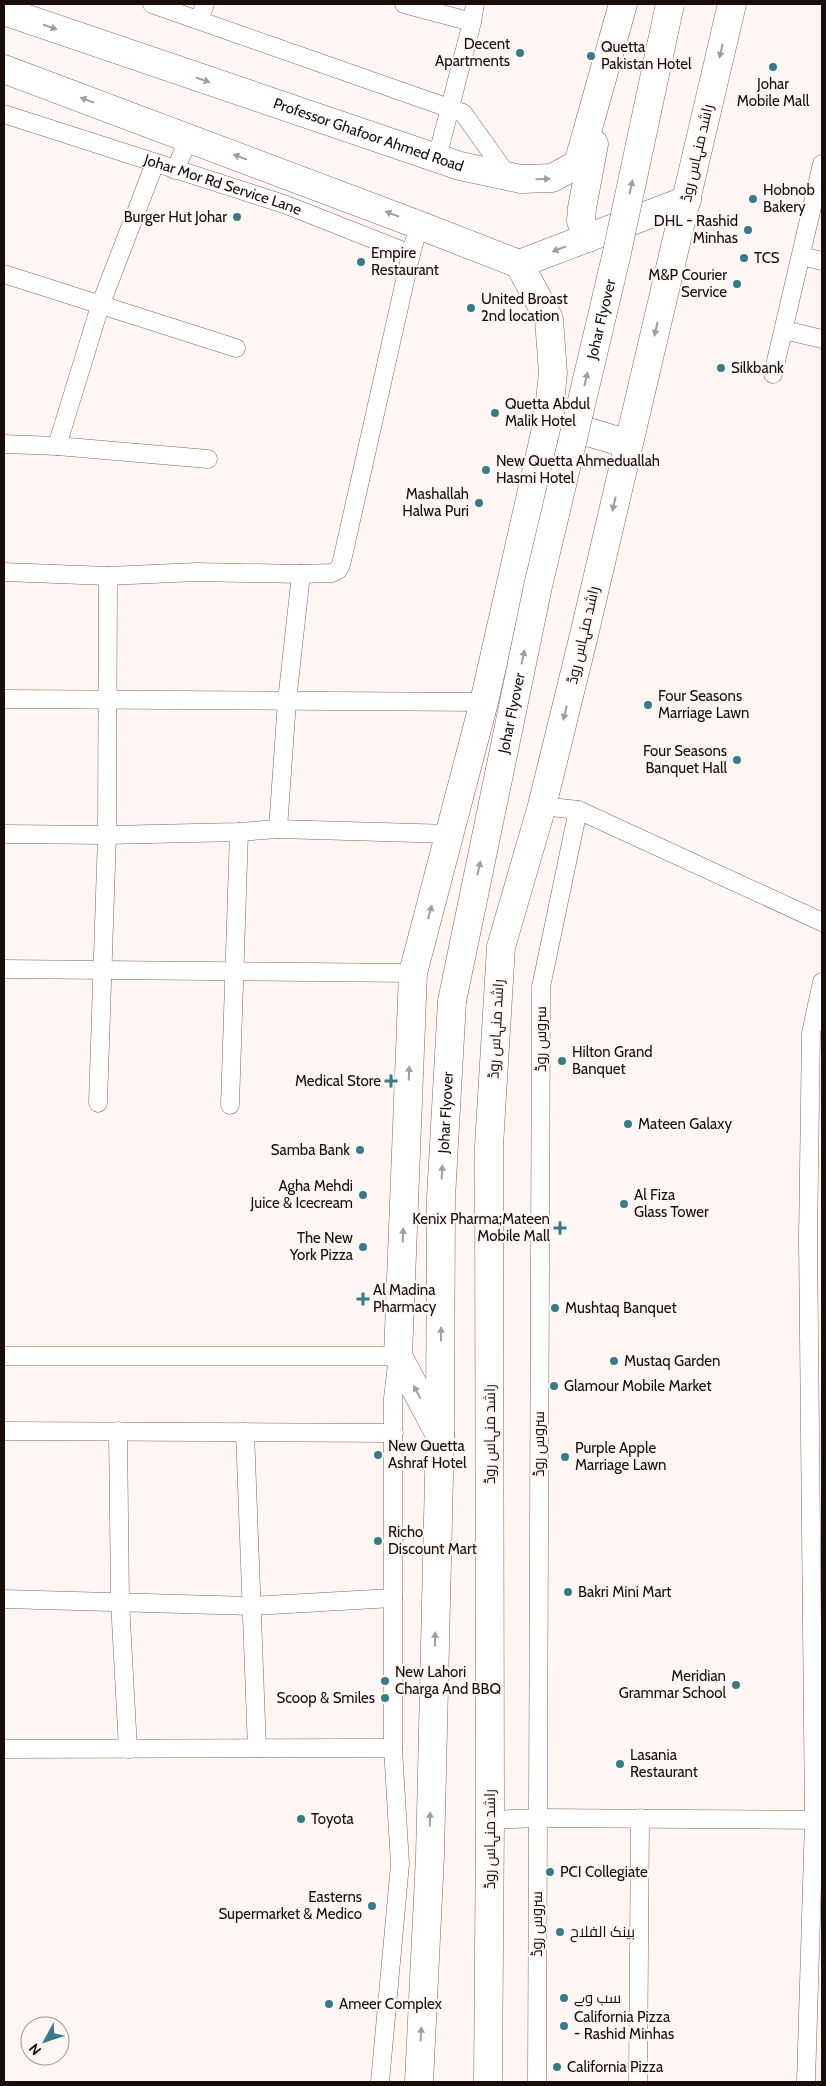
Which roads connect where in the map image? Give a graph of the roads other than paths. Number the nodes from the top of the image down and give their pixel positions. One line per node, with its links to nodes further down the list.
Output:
1 (152, 4): 8 (street)
2 (404, 4): 9 (street)
3 (475, 4): 9 (street)
4 (670, 4): 67 (main road, Johar Flyover, one-way to 4, bridge)
5 (732, 4): 19 (main road, راشد منہاس روڈ, one-way to 19)
6 (18, 11): 14 (main road, Professor Ghafoor Ahmed Road, one-way to 14)
7 (621, 11): 18 (main road, Professor Ghafoor Ahmed Road, one-way to 7); 21 (main road)
8 (202, 12): 11 (street)
9 (472, 22): 11 (street)
10 (4, 69): 13 (main road, one-way to 10)
11 (450, 109): 14 (street); 18 (street)
12 (4, 114): 15 (street, Johar Mor Rd Service Lane)
13 (189, 138): 17 (street); 20 (main road, one-way to 13)
14 (437, 158): 18 (main road, Professor Ghafoor Ahmed Road)
15 (155, 163): 17 (street, Johar Mor Rd Service Lane); 27 (street)
16 (822, 164): 23 (street)
17 (175, 170): 22 (street, Johar Mor Rd Service Lane)
18 (508, 176)
19 (686, 200): 21 (main road); 34 (main road, راشد منہاس روڈ, one-way to 34)
20 (419, 225): 22 (street); 25 (main road)
21 (588, 238): 25 (main road, one-way to 25)
22 (411, 254): 38 (street)
23 (801, 256): 24 (street); 28 (street)
24 (822, 261)
25 (519, 264): 32 (main road)
26 (4, 274): 27 (street)
27 (100, 306): 30 (street); 35 (street)
28 (784, 330): 29 (street); 31 (street)
29 (822, 339)
30 (236, 348)
31 (773, 374)
32 (548, 420): 34 (main road); 43 (main road)
33 (4, 444): 35 (street)
34 (628, 444): 44 (main road, راشد منہاس روڈ, one-way to 44)
35 (57, 446): 36 (street)
36 (208, 459)
37 (4, 572): 39 (street)
38 (301, 574): 39 (street); 42 (street)
39 (108, 576): 41 (street)
40 (4, 699): 41 (street)
41 (107, 699): 42 (street); 50 (street)
42 (287, 701): 43 (street); 46 (street)
43 (484, 702): 49 (main road)
44 (542, 806): 45 (street); 80 (main road, راشد منہاس روڈ)
45 (578, 810): 51 (street); 78 (street, سروس روڈ)
46 (278, 829): 47 (street); 49 (street)
47 (238, 832): 50 (street); 54 (street)
48 (4, 834): 50 (street)
49 (451, 834): 55 (main road, one-way to 49)
50 (107, 835): 53 (street)
51 (822, 922)
52 (4, 970): 53 (street)
53 (103, 971): 54 (street); 58 (street)
54 (234, 971): 55 (street); 59 (street)
55 (414, 973): 62 (main road, one-way to 55)
56 (822, 982): 57 (street)
57 (817, 1032): 60 (street)
58 (98, 1103)
59 (230, 1106)
60 (815, 1238): 68 (street)
61 (4, 1356): 62 (street)
62 (398, 1356): 66 (street); 67 (main road, one-way to 62)
63 (4, 1431): 64 (street)
64 (118, 1431): 65 (street); 71 (street)
65 (245, 1432): 66 (street); 72 (street)
66 (394, 1433): 69 (street)
67 (440, 1435): 82 (main road, one-way to 67)
68 (816, 1441): 73 (street)
69 (393, 1598): 72 (street); 75 (street)
70 (4, 1599): 71 (street)
71 (120, 1601): 72 (street); 77 (street)
72 (252, 1606): 74 (street)
73 (818, 1644): 81 (street)
74 (257, 1748): 75 (street); 77 (street)
75 (393, 1748): 83 (street)
76 (4, 1749): 77 (street)
77 (128, 1749)
78 (537, 1818): 79 (street); 80 (street); 88 (street, سروس روڈ)
79 (640, 1818): 81 (street); 89 (street)
80 (490, 1820): 87 (main road, راشد منہاس روڈ)
81 (818, 1820): 84 (street)
82 (430, 1856): 83 (street); 86 (main road, one-way to 82)
83 (400, 1864): 85 (street)
84 (816, 2011): 90 (street)
85 (380, 2082)
86 (419, 2082)
87 (488, 2082)
88 (537, 2082)
89 (638, 2082)
90 (806, 2082)

